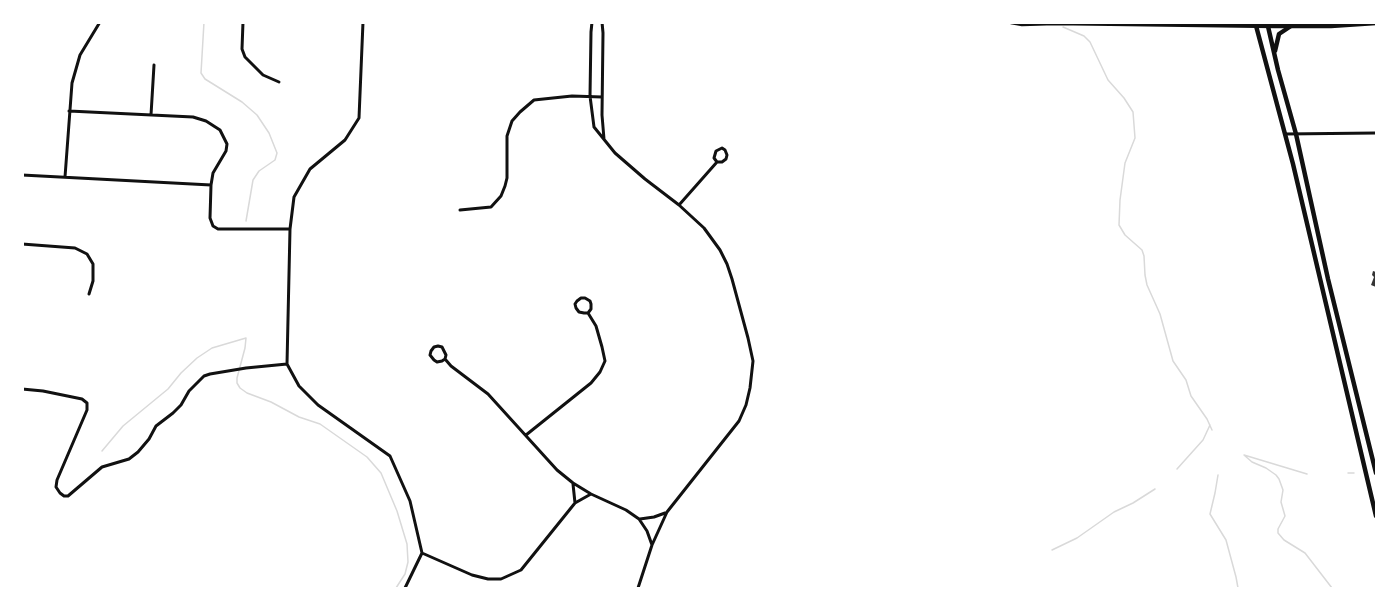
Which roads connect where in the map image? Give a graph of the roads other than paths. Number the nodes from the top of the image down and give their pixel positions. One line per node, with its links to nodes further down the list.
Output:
1 (100, 22): 18 (street)
2 (243, 22): 15 (street)
3 (363, 22): 30 (street)
4 (592, 22): 16 (street)
5 (602, 22): 17 (street)
6 (1011, 22): 7 (main road)
7 (1114, 23): 9 (main road)
8 (1377, 23): 12 (main road)
9 (1183, 24): 10 (main road)
10 (1256, 24): 11 (main road); 21 (main road)
11 (1268, 24): 12 (main road); 13 (main road)
12 (1291, 26): 13 (main road)
13 (1274, 53): 22 (main road)
14 (154, 65): 19 (street)
15 (279, 82)
16 (590, 96): 17 (street); 23 (street); 29 (street)
17 (602, 97): 23 (street)
18 (69, 111): 19 (street); 26 (street)
19 (151, 115): 27 (street)
20 (1377, 133): 22 (street)
21 (1285, 134): 22 (street); 38 (main road)
22 (1296, 134): 39 (main road)
23 (604, 141): 28 (street)
24 (717, 162): 24 (street); 28 (street)
25 (22, 175): 26 (street)
26 (65, 177): 27 (street)
27 (211, 185): 30 (street)
28 (679, 205): 43 (street)
29 (460, 210)
30 (290, 229): 35 (street)
31 (22, 244): 32 (street)
32 (89, 294)
33 (588, 313): 33 (street); 37 (street)
34 (445, 358): 34 (street); 37 (street)
35 (287, 364): 36 (street); 47 (street)
36 (22, 389)
37 (526, 435): 40 (street)
38 (1365, 469): 39 (street); 44 (main road)
39 (1376, 469)
40 (573, 483): 41 (street); 42 (street)
41 (591, 494): 42 (street); 45 (street)
42 (575, 504): 47 (street)
43 (667, 512): 45 (street); 46 (street)
44 (1377, 516)
45 (639, 519): 46 (street)
46 (652, 545): 49 (street)
47 (422, 552): 48 (street)
48 (405, 588)
49 (638, 588)

